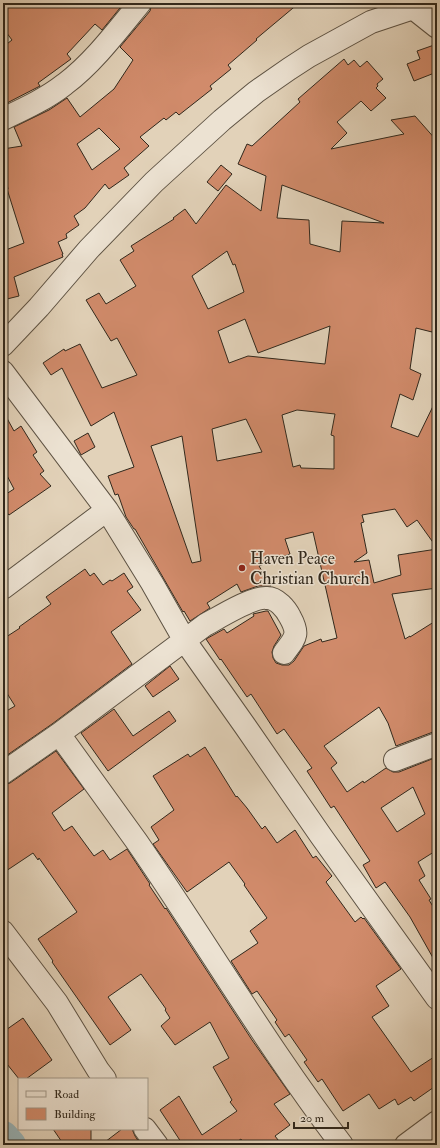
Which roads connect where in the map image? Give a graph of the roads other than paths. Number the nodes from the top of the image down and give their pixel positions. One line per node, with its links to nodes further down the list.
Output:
1 (140, 3): 5 (street)
2 (421, 6): 3 (street); 4 (street)
3 (368, 12): 6 (street)
4 (437, 27)
5 (3, 119)
6 (3, 345)
7 (3, 372): 8 (street)
8 (107, 510): 9 (street); 10 (street)
9 (3, 588)
10 (185, 641): 11 (street); 12 (street); 17 (street)
11 (284, 653)
12 (59, 734): 15 (street); 22 (street)
13 (437, 744): 14 (street)
14 (395, 760)
15 (3, 773)
16 (3, 932): 18 (street)
17 (437, 998)
18 (104, 1078)
19 (437, 1122): 23 (street)
20 (146, 1130): 21 (street)
21 (157, 1145)
22 (342, 1145)
23 (406, 1145)

